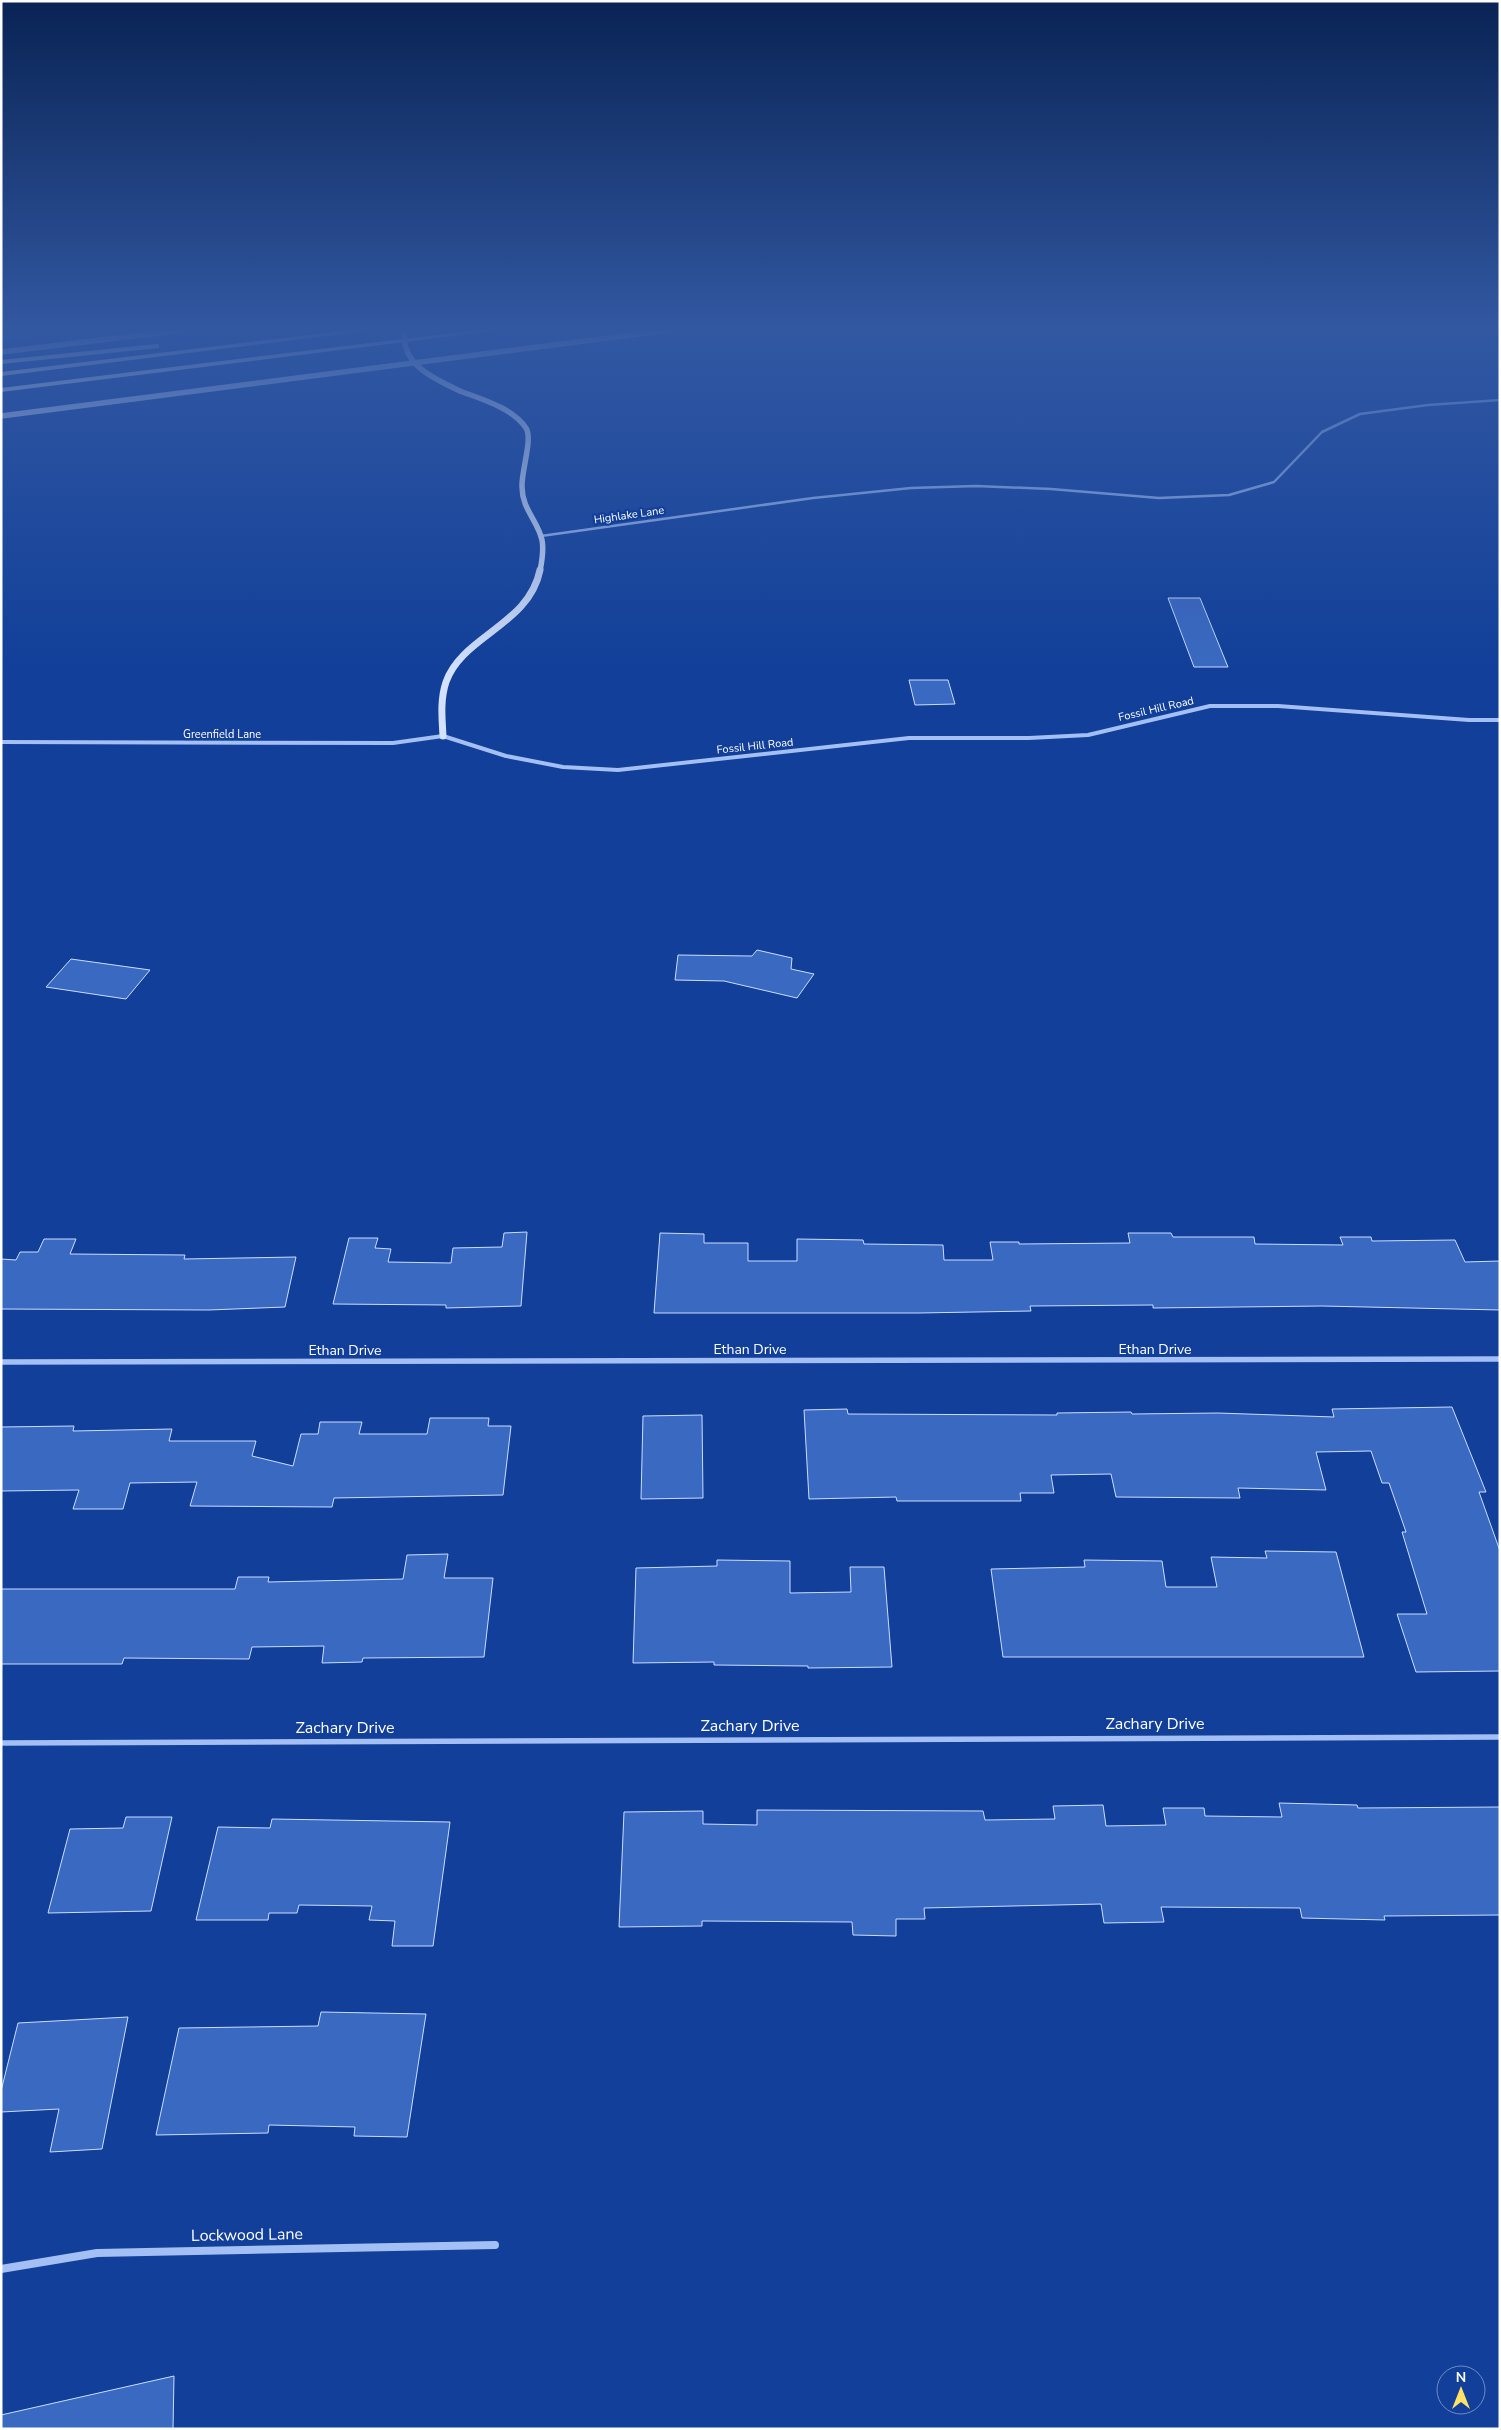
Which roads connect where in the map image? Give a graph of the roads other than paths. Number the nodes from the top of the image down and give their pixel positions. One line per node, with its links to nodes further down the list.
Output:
1 (528, 443): 3 (street, bridge)
2 (1311, 443): 3 (street, Highlake Lane)
3 (541, 536): 5 (street)
4 (1500, 720): 5 (street, Fossil Hill Road)
5 (443, 736): 6 (street, Greenfield Lane)
6 (1, 742)
7 (1500, 1359): 8 (street, Ethan Drive)
8 (1, 1362)
9 (1500, 1737): 10 (street, Zachary Drive)
10 (1, 1743)
11 (495, 2245): 12 (street, Lockwood Lane)
12 (1, 2269)

